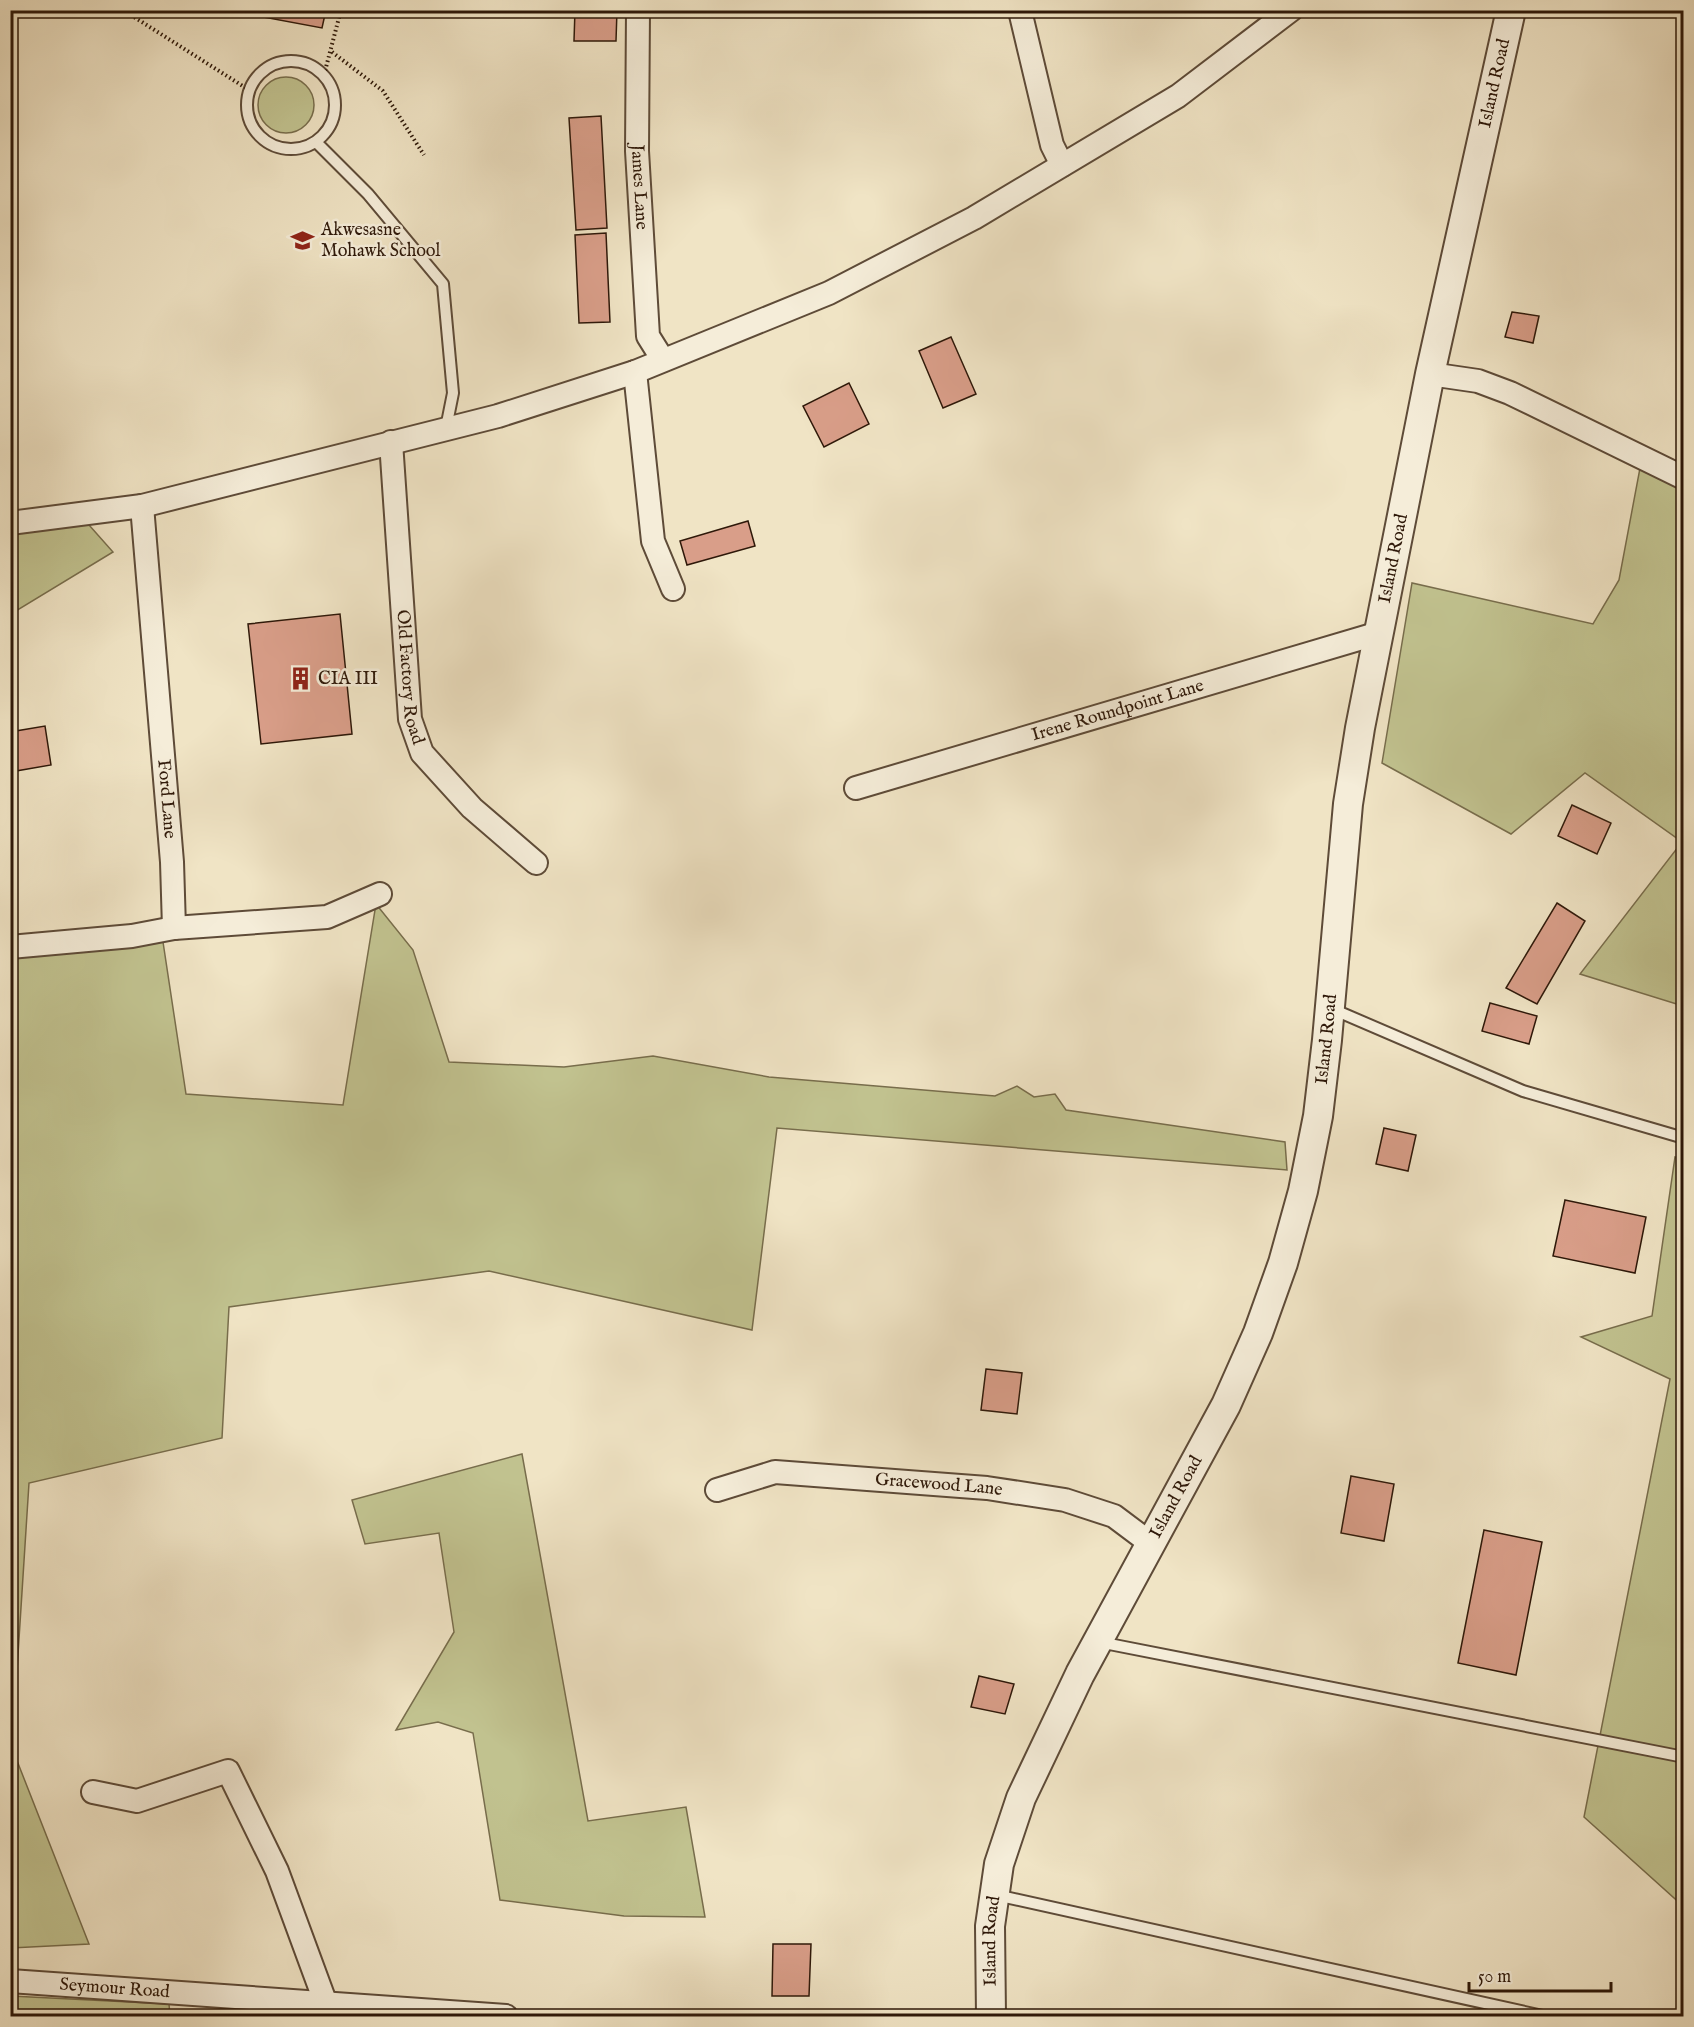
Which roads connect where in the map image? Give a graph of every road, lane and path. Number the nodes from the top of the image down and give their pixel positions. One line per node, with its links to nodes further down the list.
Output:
1 (123, 10): 9 (path)
2 (342, 10): 7 (path)
3 (638, 10): 13 (street, James Lane)
4 (1291, 10): 12 (street)
5 (1511, 10): 15 (street, Island Road)
6 (1021, 15): 12 (street)
7 (332, 52): 8 (path); 11 (path)
8 (324, 75): 9 (lane); 10 (lane)
9 (249, 90): 10 (lane)
10 (316, 142): 16 (lane)
11 (424, 155)
12 (1062, 165): 13 (street)
13 (663, 360): 14 (street)
14 (635, 372): 16 (street); 21 (street)
15 (1430, 374): 18 (street); 22 (street, Island Road)
16 (446, 428): 17 (street)
17 (391, 442): 19 (street); 24 (street, Old Factory Road)
18 (1683, 478)
19 (142, 506): 20 (street); 26 (street, Ford Lane)
20 (10, 523)
21 (673, 589)
22 (1379, 633): 23 (street, Irene Roundpoint Lane); 28 (street, Island Road)
23 (856, 788)
24 (536, 863)
25 (380, 894): 26 (street)
26 (174, 928): 27 (street)
27 (10, 947)
28 (1330, 1007): 29 (lane); 31 (street, Island Road)
29 (1683, 1138)
30 (717, 1490): 31 (street, Gracewood Lane)
31 (1150, 1543): 32 (street, Island Road)
32 (1099, 1642): 33 (lane); 35 (street, Island Road)
33 (1683, 1757)
34 (93, 1792): 37 (street)
35 (995, 1895): 39 (street, Island Road); 40 (lane)
36 (10, 1981): 37 (street, Seymour Road)
37 (326, 2004): 38 (street, Seymour Road)
38 (506, 2016)
39 (991, 2016)
40 (1543, 2016)

